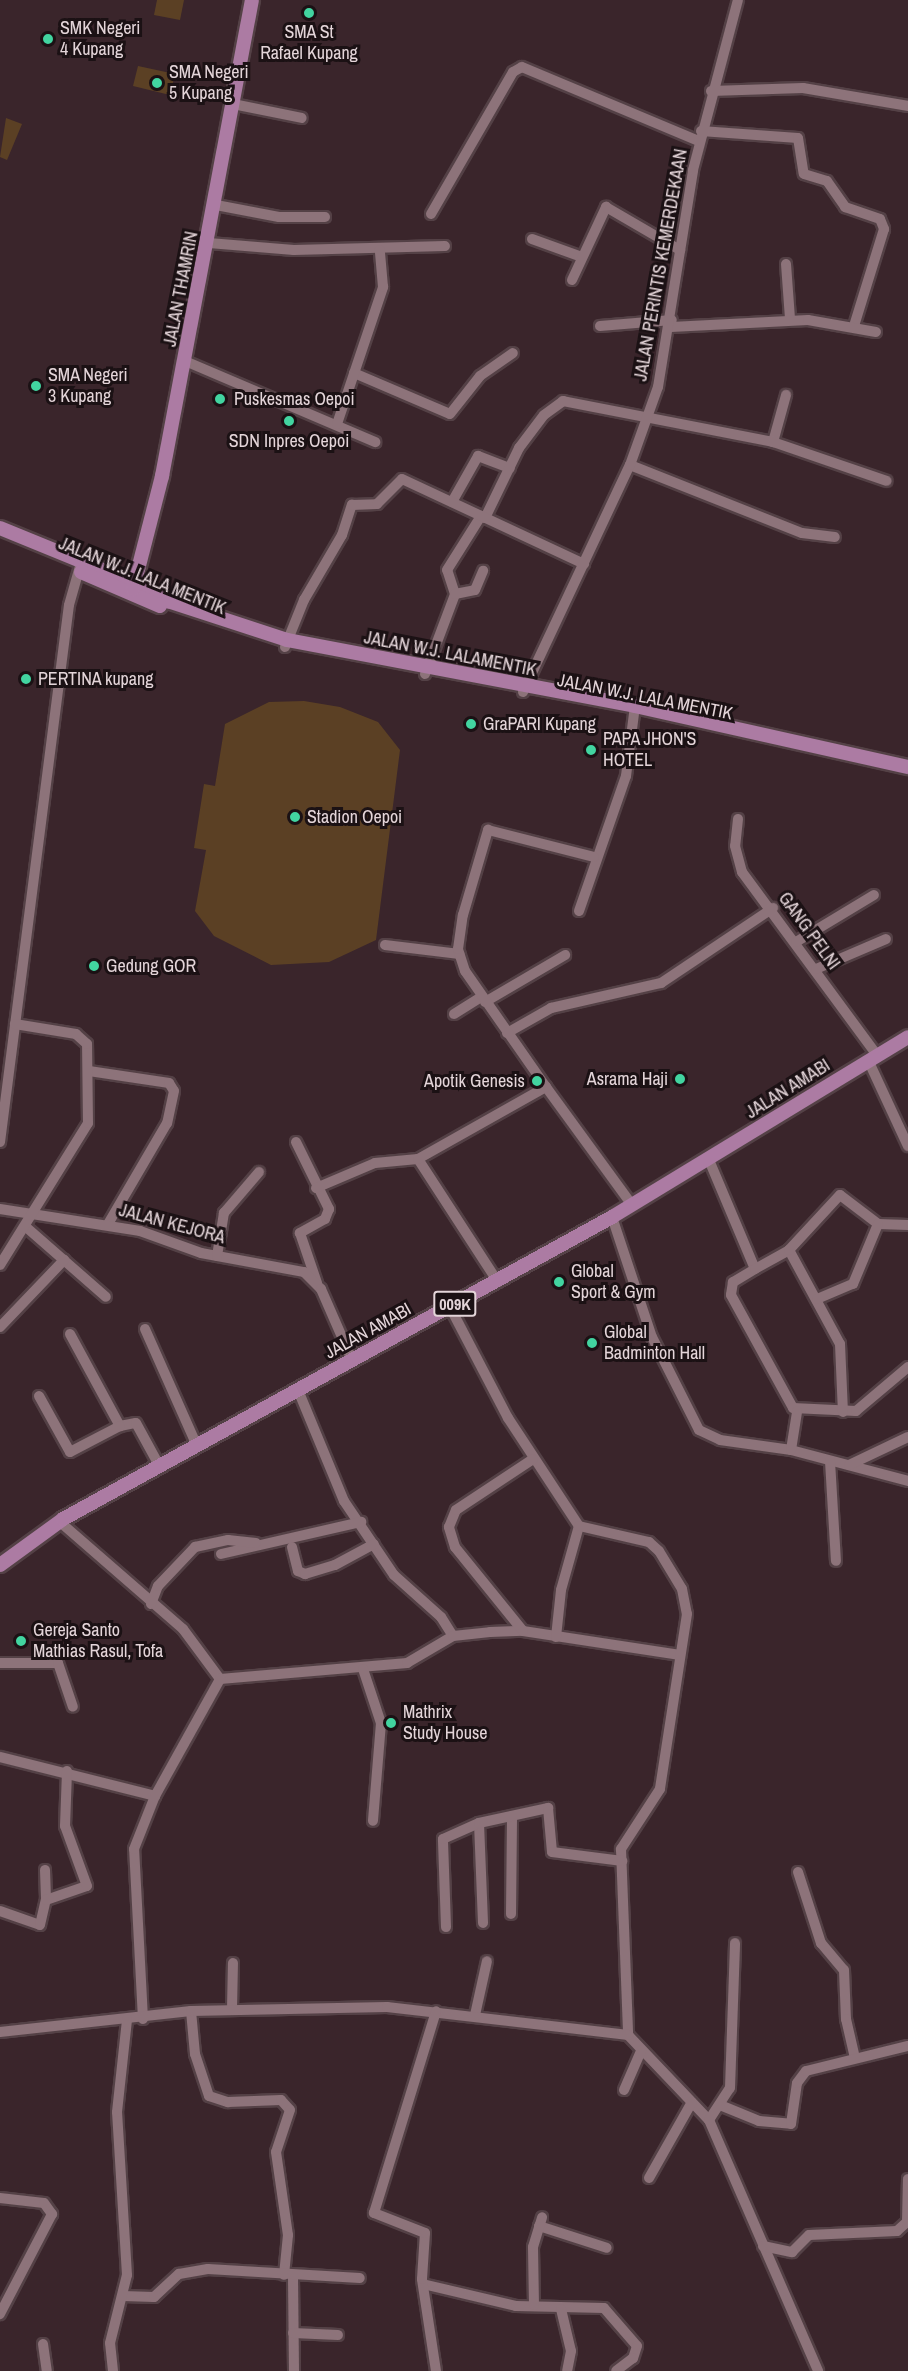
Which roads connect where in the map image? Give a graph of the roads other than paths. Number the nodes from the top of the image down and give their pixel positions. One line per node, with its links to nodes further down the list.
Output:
1 (252, 0): 4 (main road, JALAN THAMRIN)
2 (738, 0): 3 (street, JALAN PERINTIS KEMERDEKAAN)
3 (711, 91): 5 (street); 7 (street, JALAN PERINTIS KEMERDEKAAN)
4 (233, 104): 6 (street); 8 (main road, JALAN THAMRIN)
5 (908, 106)
6 (302, 118)
7 (700, 136): 9 (street); 15 (street, JALAN PERINTIS KEMERDEKAAN); 22 (street)
8 (216, 204): 10 (street); 12 (main road, JALAN THAMRIN)
9 (431, 214)
10 (325, 217)
11 (532, 239): 16 (street)
12 (208, 243): 14 (street); 25 (main road, JALAN THAMRIN)
13 (445, 246): 14 (street)
14 (380, 250): 26 (street)
15 (680, 250): 16 (street); 20 (street, JALAN PERINTIS KEMERDEKAAN)
16 (582, 257): 18 (street)
17 (786, 264): 19 (street)
18 (572, 280)
19 (790, 319): 20 (street); 22 (street)
20 (671, 323): 21 (street); 28 (street, JALAN PERINTIS KEMERDEKAAN)
21 (600, 326)
22 (854, 326): 23 (street)
23 (876, 332)
24 (513, 353): 26 (street)
25 (185, 361): 29 (street); 43 (main road, JALAN THAMRIN)
26 (354, 373): 29 (street)
27 (786, 395): 31 (street)
28 (648, 417): 31 (street); 32 (street, JALAN PERINTIS KEMERDEKAAN); 33 (street)
29 (336, 424): 30 (street)
30 (375, 442)
31 (773, 442): 34 (street)
32 (630, 465): 38 (street); 40 (street, JALAN PERINTIS KEMERDEKAAN)
33 (510, 468): 35 (street); 36 (street)
34 (887, 482)
35 (452, 502): 36 (street); 45 (street)
36 (483, 517): 40 (street); 44 (street)
37 (0, 528): 41 (main road)
38 (835, 537)
39 (0, 538): 41 (main road, JALAN W.J. LALA MENTIK)
40 (584, 564): 47 (street, JALAN PERINTIS KEMERDEKAAN)
41 (78, 566): 43 (main road); 63 (street)
42 (483, 571): 44 (street)
43 (134, 588): 45 (main road)
44 (455, 594): 46 (street)
45 (286, 644): 46 (main road, JALAN W.J. LALA MENTIK)
46 (426, 670): 47 (main road, JALAN W.J. LALA MENTIK)
47 (531, 690): 48 (main road, JALAN W.J. LALA MENTIK)
48 (634, 710): 49 (main road, JALAN W.J. LALA MENTIK); 51 (street)
49 (908, 769)
50 (738, 819): 53 (street, GANG PELNI)
51 (594, 857): 54 (street); 58 (street)
52 (874, 895): 56 (street)
53 (774, 908): 56 (street, GANG PELNI); 64 (street)
54 (579, 911)
55 (886, 939): 60 (street)
56 (796, 942): 60 (street, GANG PELNI)
57 (385, 945): 58 (street)
58 (459, 954): 61 (street)
59 (565, 955): 61 (street)
60 (816, 969): 66 (street, GANG PELNI)
61 (483, 999): 62 (street); 64 (street)
62 (454, 1014)
63 (15, 1024): 67 (street); 69 (street)
64 (507, 1034): 68 (street)
65 (908, 1037): 66 (main road, JALAN AMABI / 009K)
66 (873, 1058): 71 (street, GANG PELNI); 73 (main road, JALAN AMABI / 009K)
67 (89, 1071): 78 (street); 80 (street)
68 (546, 1087): 72 (street); 76 (street)
69 (0, 1142)
70 (296, 1142): 75 (street)
71 (908, 1146)
72 (418, 1159): 75 (street); 89 (street)
73 (709, 1160): 76 (main road, JALAN AMABI / 009K); 88 (street)
74 (258, 1172): 85 (street)
75 (316, 1188): 90 (street)
76 (632, 1205): 79 (main road, JALAN AMABI / 009K)
77 (0, 1209): 78 (street, JALAN KEJORA)
78 (35, 1214): 80 (street, JALAN KEJORA); 83 (street)
79 (612, 1217): 89 (main road, JALAN AMABI / 009K); 106 (street)
80 (108, 1224): 85 (street, JALAN KEJORA)
81 (878, 1224): 82 (street); 84 (street); 92 (street)
82 (908, 1225)
83 (26, 1227): 86 (street); 87 (street)
84 (789, 1250): 88 (street); 92 (street)
85 (217, 1256): 90 (street, JALAN KEJORA)
86 (64, 1260): 91 (street); 94 (street)
87 (0, 1265)
88 (755, 1269): 101 (street)
89 (498, 1282): 93 (main road, JALAN AMABI / 009K)
90 (317, 1283): 97 (street)
91 (106, 1297)
92 (817, 1299): 102 (street)
93 (450, 1307): 97 (main road, JALAN AMABI / 009K); 107 (street)
94 (0, 1327)
95 (145, 1329): 105 (street)
96 (70, 1334): 103 (street)
97 (352, 1360): 99 (main road, JALAN AMABI / 009K)
98 (908, 1367): 102 (street)
99 (298, 1390): 105 (main road, JALAN AMABI / 009K); 113 (street)
100 (39, 1396): 103 (street)
101 (797, 1411): 102 (street); 106 (street)
102 (843, 1412)
103 (120, 1426): 110 (street)
104 (908, 1437): 109 (street)
105 (198, 1446): 110 (main road, JALAN AMABI / 009K)
106 (791, 1450): 108 (street)
107 (533, 1459): 114 (street); 122 (street)
108 (830, 1461): 109 (street); 119 (street)
109 (849, 1465): 111 (street)
110 (160, 1467): 112 (main road, JALAN AMABI / 009K)
111 (908, 1481)
112 (60, 1522): 120 (main road, JALAN AMABI / 009K); 121 (street)
113 (361, 1522): 115 (street); 116 (street)
114 (579, 1526): 124 (street); 125 (street)
115 (262, 1544): 118 (street); 121 (street)
116 (374, 1544): 117 (street); 123 (street)
117 (292, 1547)
118 (221, 1554)
119 (836, 1561)
120 (0, 1565)
121 (151, 1604): 128 (street)
122 (524, 1631): 123 (street); 124 (street)
123 (453, 1636): 127 (street)
124 (556, 1637): 125 (street)
125 (680, 1656): 136 (street)
126 (0, 1663): 129 (street)
127 (363, 1669): 128 (street); 134 (street)
128 (220, 1679): 132 (street)
129 (74, 1707)
130 (0, 1757): 131 (street)
131 (67, 1771): 132 (street); 139 (street)
132 (155, 1796): 151 (street)
133 (512, 1816): 135 (street); 136 (street); 141 (street)
134 (373, 1821)
135 (479, 1823): 142 (street); 143 (street)
136 (622, 1861): 154 (street)
137 (45, 1870): 139 (street)
138 (798, 1872): 157 (street)
139 (46, 1900): 140 (street)
140 (0, 1911)
141 (511, 1914)
142 (483, 1923)
143 (446, 1927)
144 (735, 1943): 160 (street)
145 (487, 1961): 150 (street)
146 (233, 1963): 147 (street)
147 (232, 2009): 148 (street); 149 (street)
148 (191, 2011): 151 (street); 168 (street)
149 (436, 2011): 150 (street); 170 (street)
150 (475, 2015): 154 (street)
151 (143, 2019): 152 (street)
152 (128, 2020): 153 (street); 171 (street)
153 (0, 2032)
154 (628, 2035): 156 (street)
155 (908, 2046): 157 (street)
156 (641, 2051): 158 (street); 159 (street)
157 (855, 2057): 160 (street)
158 (624, 2090)
159 (692, 2102): 161 (street); 162 (street)
160 (720, 2105): 161 (street)
161 (709, 2120): 166 (street)
162 (649, 2178)
163 (908, 2180): 165 (street)
164 (0, 2198): 174 (street)
165 (906, 2227): 166 (street)
166 (763, 2246): 184 (street)
167 (607, 2248): 172 (street)
168 (288, 2276): 169 (street); 171 (street); 175 (street)
169 (360, 2278)
170 (427, 2285): 172 (street); 181 (street)
171 (123, 2296): 179 (street)
172 (534, 2305): 173 (street)
173 (561, 2309): 182 (street); 183 (street)
174 (0, 2314)
175 (292, 2333): 176 (street); 180 (street)
176 (338, 2335)
177 (43, 2344): 178 (street)
178 (47, 2371)
179 (113, 2371)
180 (294, 2371)
181 (435, 2371)
182 (567, 2371)
183 (616, 2371)
184 (818, 2371)

